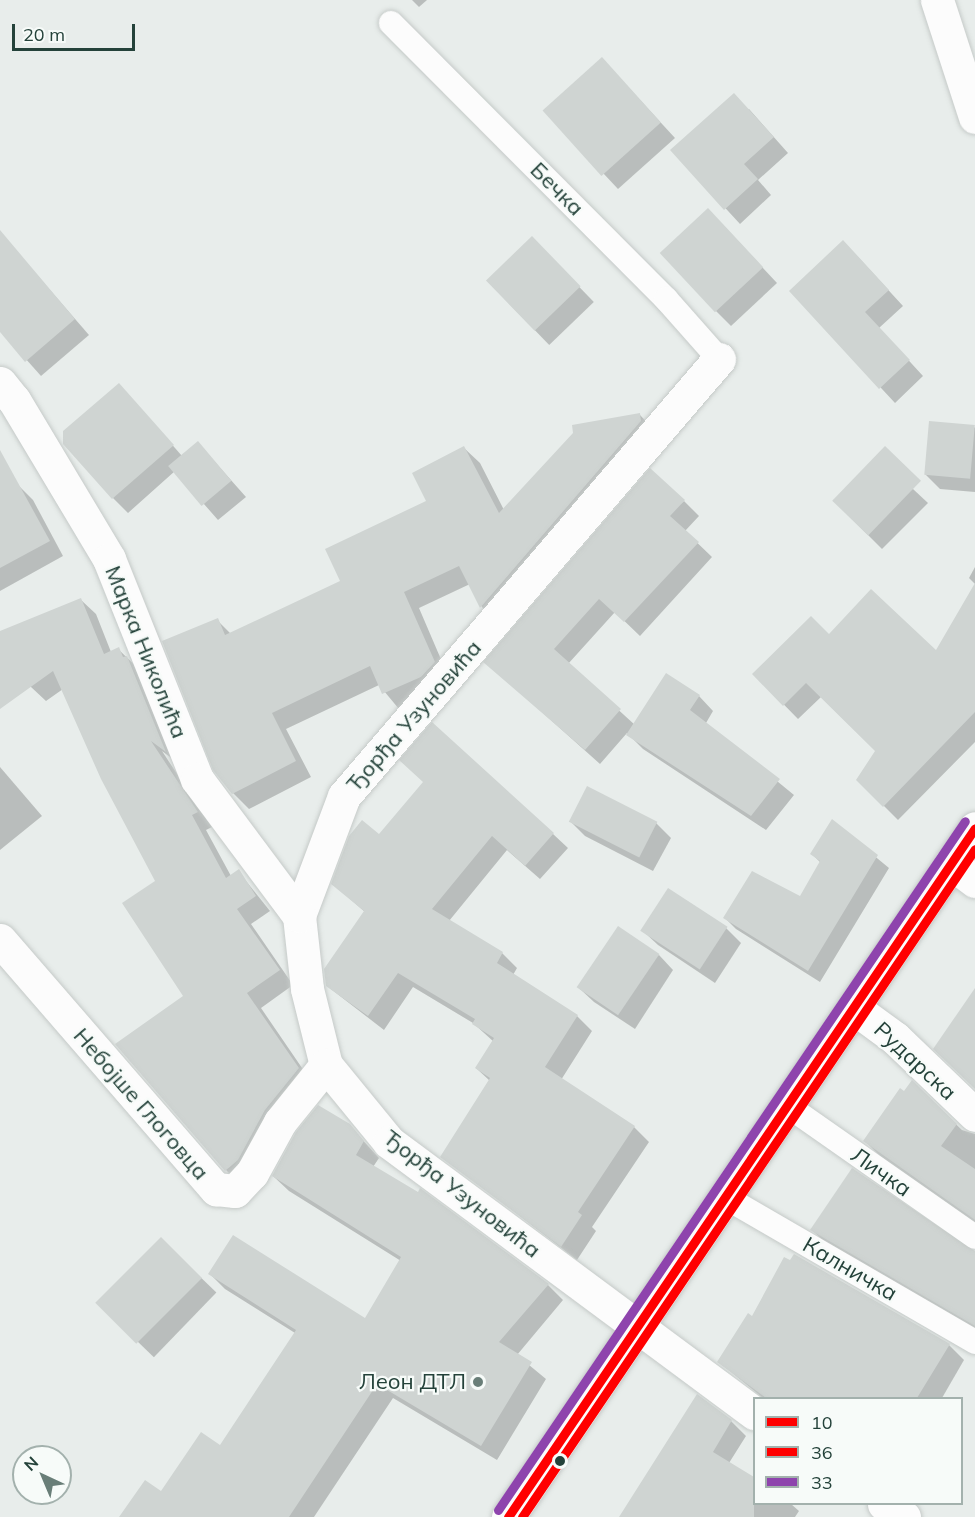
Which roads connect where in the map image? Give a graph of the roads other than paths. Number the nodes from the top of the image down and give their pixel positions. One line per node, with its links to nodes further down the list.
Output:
1 (937, 0): 3 (street)
2 (391, 23): 4 (lane, Бечка)
3 (975, 117)
4 (719, 359): 8 (street, Ђорђа Узуновића)
5 (0, 384): 8 (street, Марка Николића)
6 (975, 828): 7 (street)
7 (963, 872): 10 (street)
8 (298, 916): 11 (street, Ђорђа Узуновића)
9 (0, 940): 11 (street, Небојше Глоговца)
10 (854, 1008): 12 (street); 13 (street, Рударска)
11 (326, 1065): 16 (street, Ђорђа Узуновића)
12 (788, 1106): 14 (street); 15 (lane, Личка)
13 (975, 1115)
14 (725, 1197): 16 (street); 17 (lane, Калничка)
15 (975, 1237)
16 (635, 1326): 18 (street, Ђорђа Узуновића); 20 (street)
17 (975, 1342)
18 (753, 1412)
19 (887, 1505): 21 (street)
20 (508, 1517)
21 (904, 1517)

